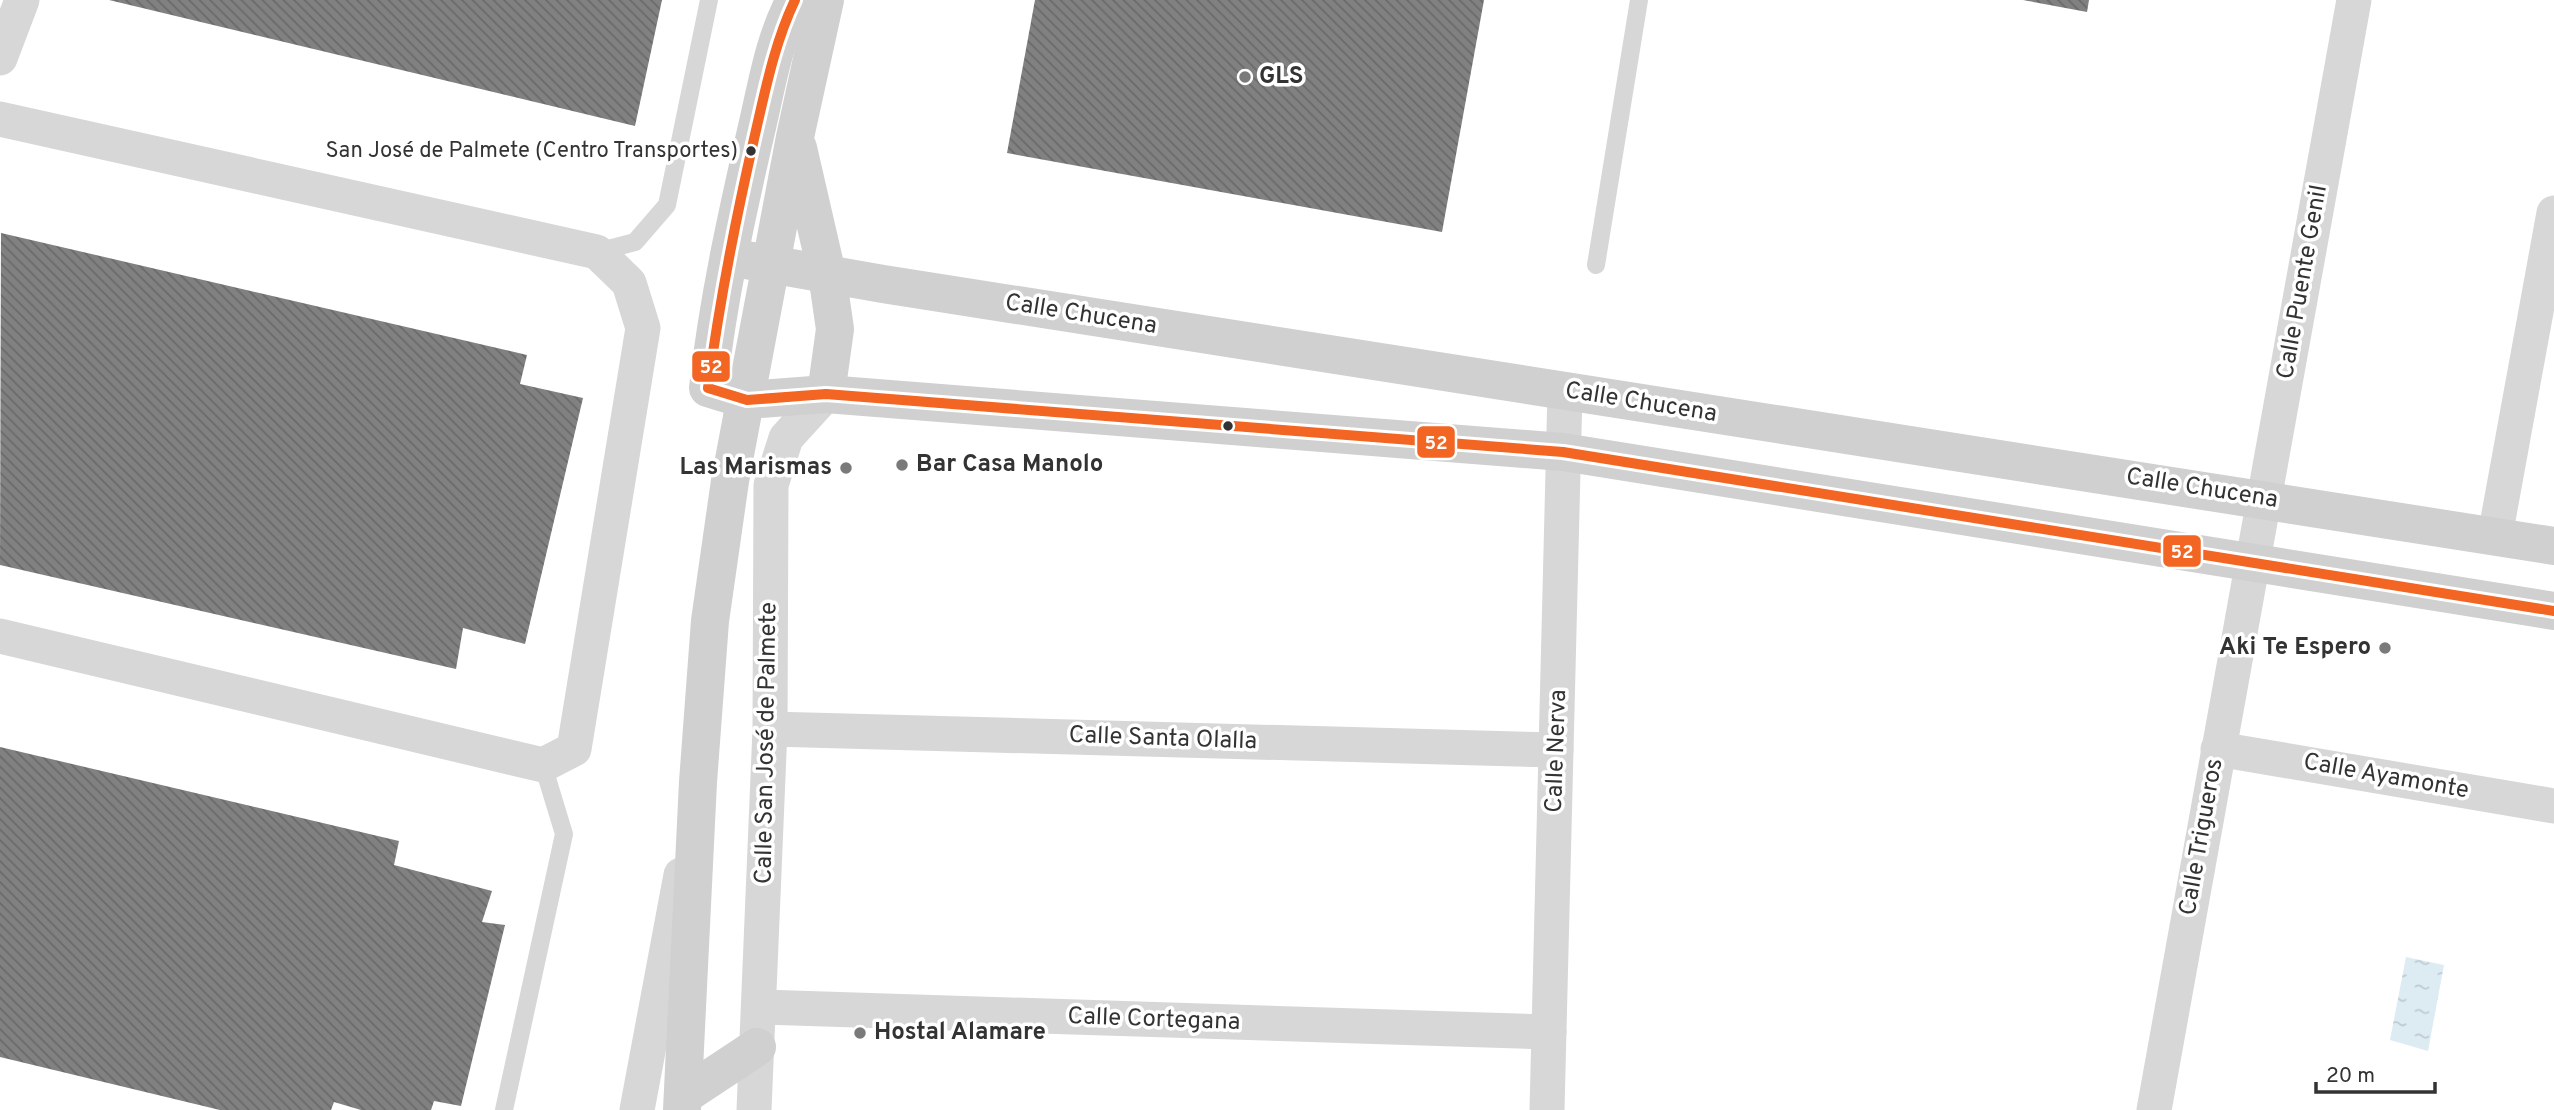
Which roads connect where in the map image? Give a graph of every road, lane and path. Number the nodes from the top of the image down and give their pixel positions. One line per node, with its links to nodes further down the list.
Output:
1 (22, 0): 7 (street)
2 (709, 0): 11 (lane)
3 (795, 0): 12 (street)
4 (825, 0): 9 (street)
5 (1639, 0): 14 (lane)
6 (2354, 0): 20 (street, Calle Puente Genil)
7 (0, 58)
8 (0, 119): 11 (street)
9 (795, 137): 13 (street); 15 (street)
10 (2554, 213): 21 (street)
11 (597, 252): 29 (street)
12 (729, 257): 13 (street, Calle Chucena); 18 (street)
13 (771, 264): 15 (street, Calle Chucena); 18 (street)
14 (1596, 265)
15 (827, 274): 16 (street, Calle Chucena); 17 (street)
16 (1565, 391): 19 (street, Calle Nerva); 20 (street, Calle Chucena)
17 (827, 394): 18 (street); 19 (street); 26 (street, Calle San José de Palmete)
18 (747, 400): 30 (street)
19 (1563, 452): 23 (street); 28 (street, Calle Nerva)
20 (2263, 498): 21 (street, Calle Chucena); 23 (street, Calle Puente Genil)
21 (2495, 536): 22 (street, Calle Chucena)
22 (2554, 545)
23 (2252, 564): 24 (street); 27 (street, Calle Trigueros)
24 (2554, 611)
25 (0, 636): 29 (street)
26 (770, 729): 28 (street, Calle Santa Olalla); 32 (street, Calle San José de Palmete)
27 (2218, 749): 31 (street, Calle Ayamonte); 40 (street, Calle Trigueros)
28 (1556, 750): 33 (street, Calle Nerva)
29 (543, 765): 36 (lane)
30 (698, 782): 35 (street); 37 (street)
31 (2554, 806)
32 (759, 1007): 33 (street, Calle Cortegana); 34 (street, Calle San José de Palmete)
33 (1549, 1032): 39 (street, Calle Nerva)
34 (757, 1047): 35 (street); 38 (street, Calle San José de Palmete)
35 (683, 1103)
36 (504, 1110)
37 (637, 1110)
38 (754, 1110)
39 (1547, 1110)
40 (2154, 1110)

